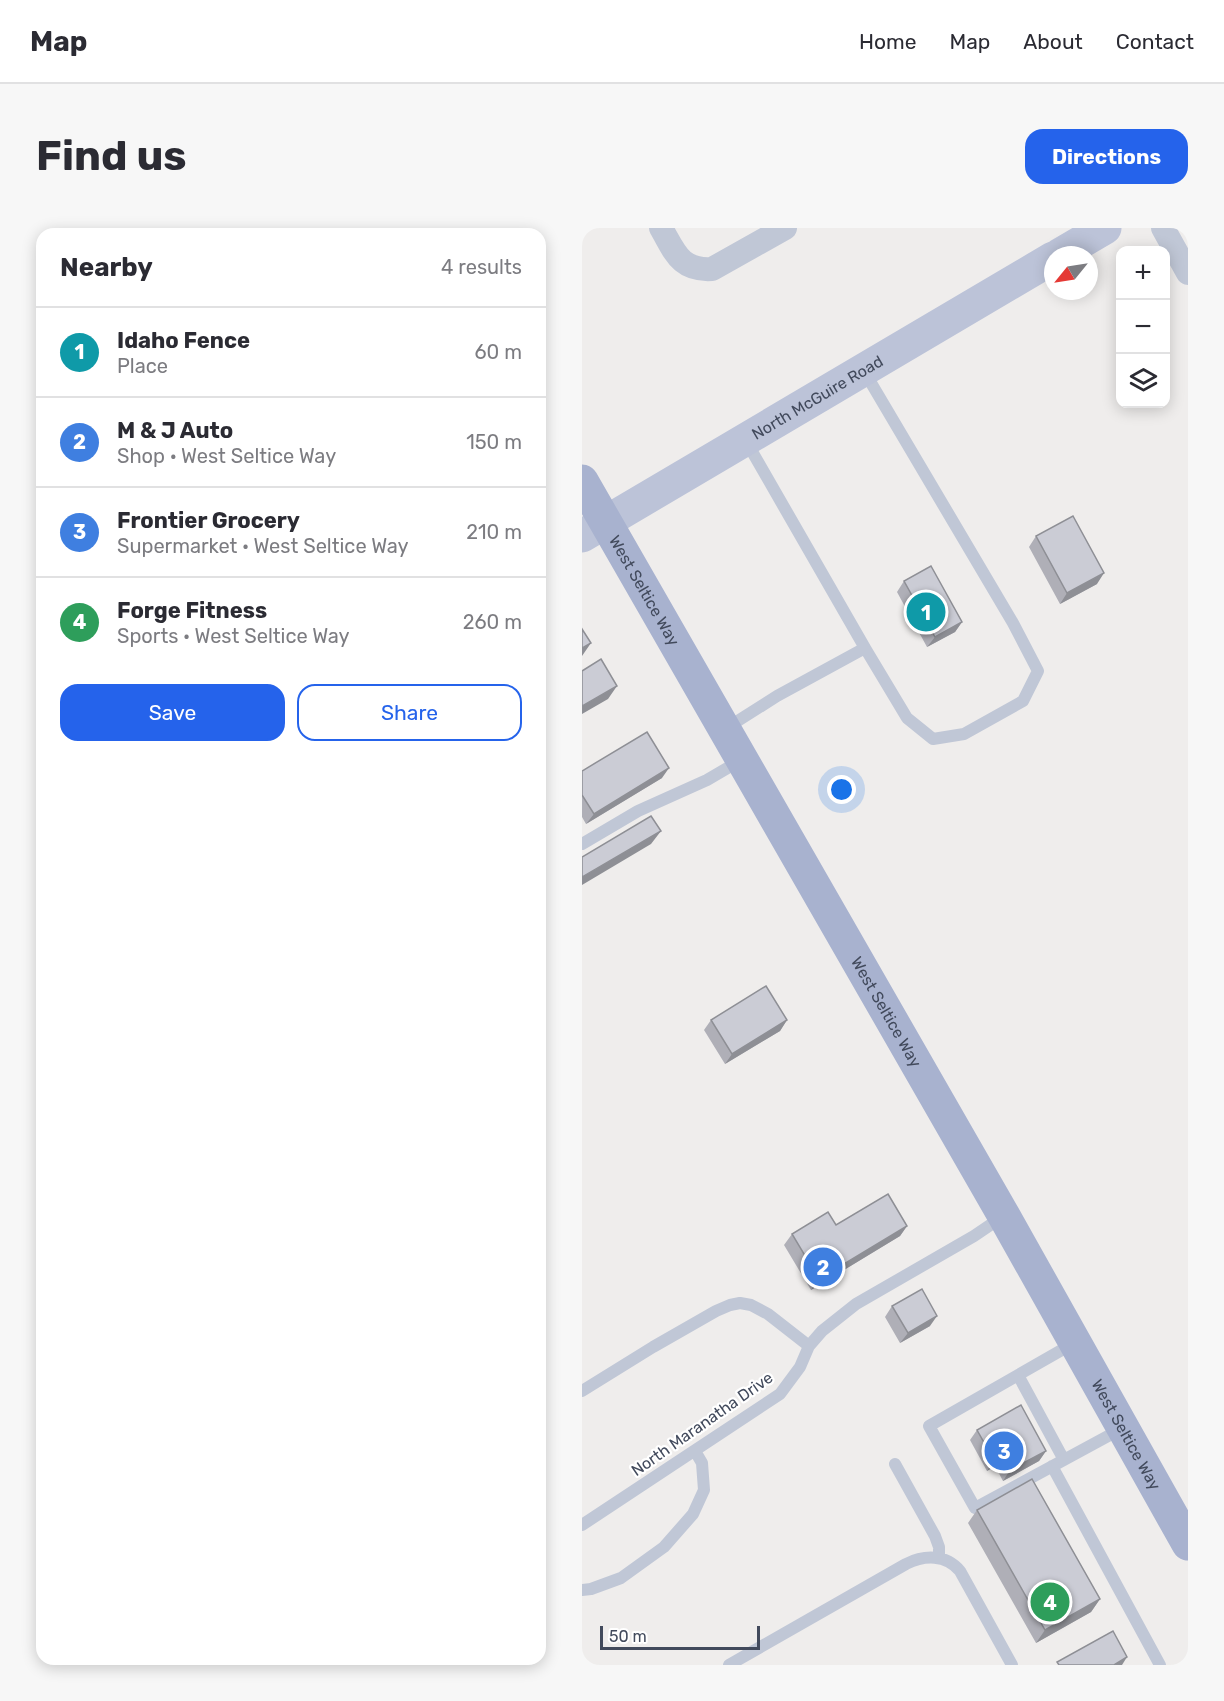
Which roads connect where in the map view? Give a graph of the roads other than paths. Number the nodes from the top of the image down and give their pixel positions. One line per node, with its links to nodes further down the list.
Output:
1 (661, 228): 2 (street)
2 (785, 228)
3 (1105, 228): 5 (street)
4 (1163, 228): 7 (street)
5 (1074, 246)
6 (1044, 263): 8 (street, North McGuire Road)
7 (1188, 273)
8 (863, 370): 9 (street, North McGuire Road); 12 (lane)
9 (745, 439): 11 (street, North McGuire Road); 12 (lane)
10 (582, 481): 11 (main road, West Seltice Way)
11 (594, 529): 13 (main road, West Seltice Way)
12 (865, 648): 13 (lane)
13 (725, 729): 14 (main road, West Seltice Way)
14 (742, 759): 15 (lane); 16 (main road, West Seltice Way)
15 (582, 844)
16 (1004, 1216): 17 (main road, West Seltice Way); 18 (lane, North Maranatha Drive)
17 (1075, 1343): 19 (lane); 21 (main road, West Seltice Way)
18 (809, 1346): 20 (lane); 22 (lane, North Maranatha Drive)
19 (1018, 1376): 23 (lane); 25 (lane)
20 (582, 1391)
21 (1123, 1427): 23 (lane); 27 (main road, West Seltice Way)
22 (695, 1451): 26 (lane, North Maranatha Drive); 29 (lane)
23 (1064, 1460): 25 (lane)
24 (895, 1464): 28 (lane)
25 (1052, 1466): 32 (lane)
26 (582, 1525)
27 (1188, 1544)
28 (939, 1558): 30 (lane); 31 (lane)
29 (582, 1590)
30 (729, 1665)
31 (1012, 1665)
32 (1160, 1665)

